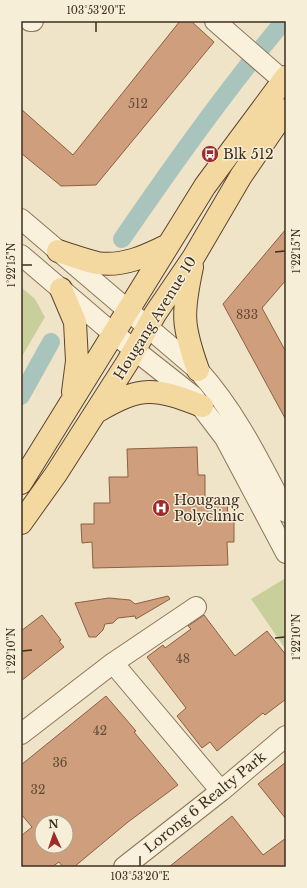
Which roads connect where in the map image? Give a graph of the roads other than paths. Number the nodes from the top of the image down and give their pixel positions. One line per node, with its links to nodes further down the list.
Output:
1 (30, 21): 2 (street)
2 (33, 21)
3 (215, 21): 4 (street)
4 (282, 78): 7 (main road, Hougang Avenue 10)
5 (286, 110): 10 (main road, Hougang Avenue 10)
6 (21, 219): 8 (street)
7 (168, 245): 8 (main road); 12 (main road, Hougang Avenue 10)
8 (58, 251): 12 (street)
9 (21, 255): 11 (street)
10 (194, 258): 13 (main road, Hougang Avenue 10); 16 (main road)
11 (61, 289): 14 (street); 17 (main road)
12 (128, 311): 13 (street); 14 (main road, Hougang Avenue 10)
13 (147, 327): 15 (main road, Hougang Avenue 10); 16 (street)
14 (113, 332): 15 (street); 17 (main road, Hougang Avenue 10)
15 (136, 349): 18 (street); 19 (main road, Hougang Avenue 10)
16 (198, 370): 21 (street)
17 (72, 399): 20 (main road, Hougang Avenue 10)
18 (202, 406): 19 (main road); 23 (street)
19 (95, 413): 22 (main road, Hougang Avenue 10)
20 (21, 483)
21 (286, 512)
22 (21, 523)
23 (286, 552)
24 (196, 607): 25 (street)
25 (113, 663): 26 (street); 28 (street)
26 (21, 734)
27 (286, 736): 28 (street, Lorong 6 Realty Park)
28 (221, 791): 29 (street, Lorong 6 Realty Park)
29 (124, 867)

